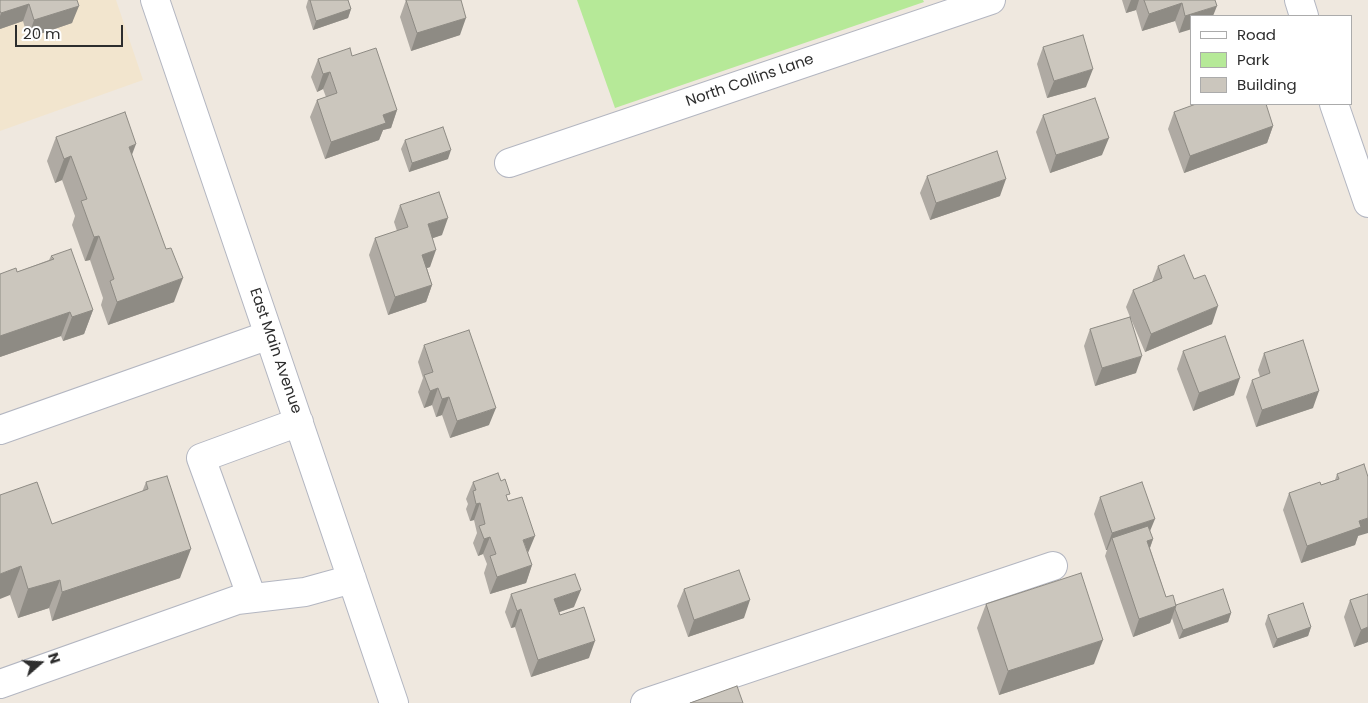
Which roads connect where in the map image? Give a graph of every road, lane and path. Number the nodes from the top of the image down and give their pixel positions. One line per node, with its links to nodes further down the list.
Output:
1 (155, 0): 8 (street, East Main Avenue)
2 (991, 0): 6 (street, North Collins Lane)
3 (1299, 0): 4 (street)
4 (1304, 15)
5 (1334, 105): 7 (street)
6 (509, 163)
7 (1368, 203)
8 (269, 335): 9 (street, East Main Avenue); 10 (street)
9 (298, 422): 12 (street, East Main Avenue); 13 (street)
10 (0, 430)
11 (1053, 566): 16 (street)
12 (352, 579): 13 (street); 15 (street, East Main Avenue)
13 (252, 598): 14 (street)
14 (0, 684)
15 (394, 703)
16 (645, 703)

